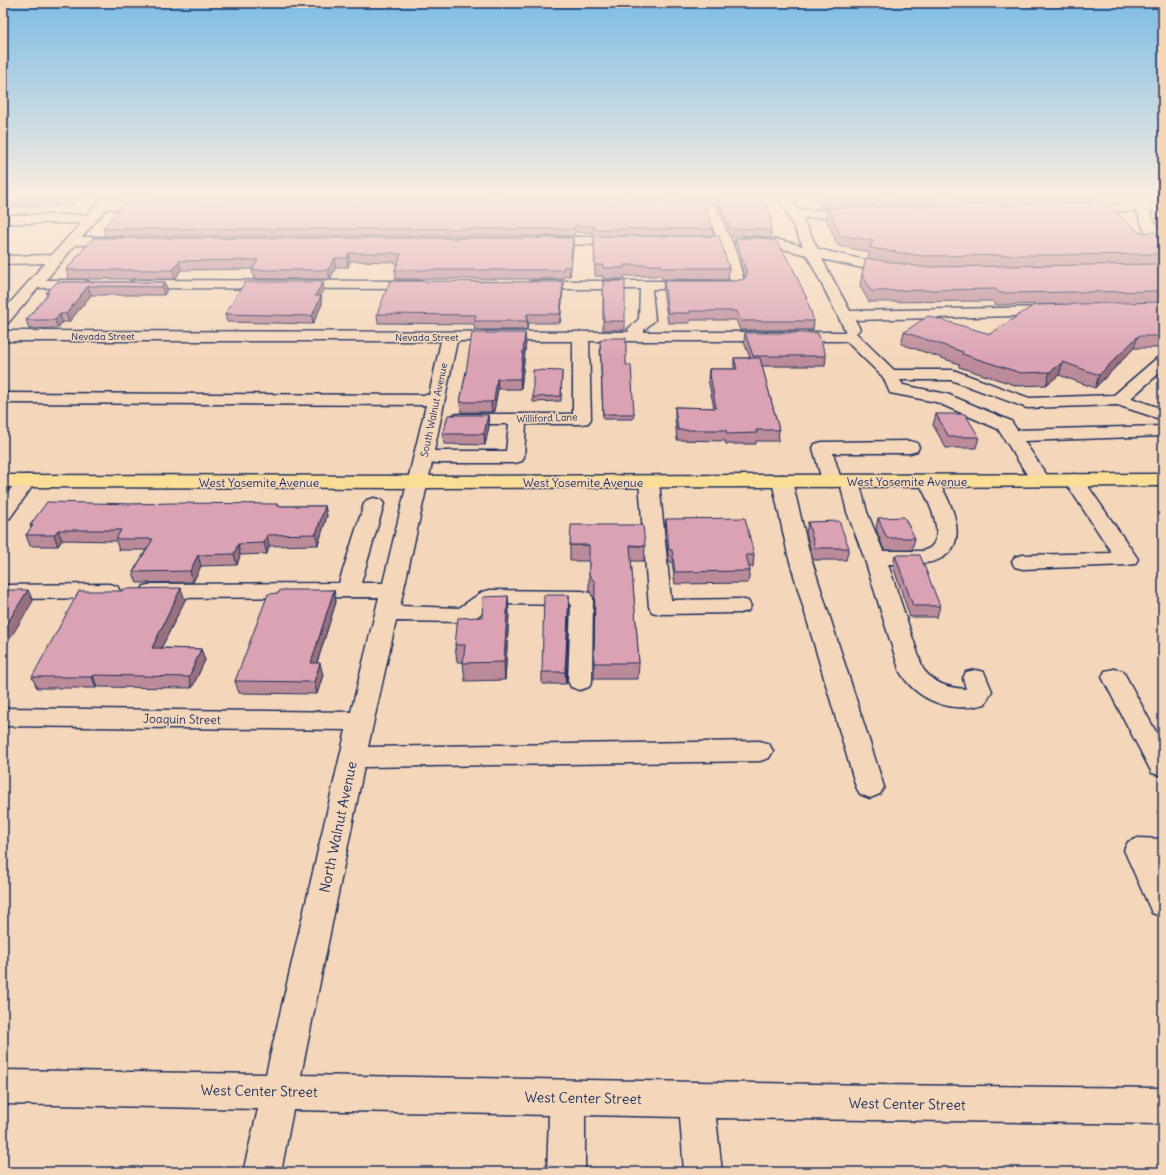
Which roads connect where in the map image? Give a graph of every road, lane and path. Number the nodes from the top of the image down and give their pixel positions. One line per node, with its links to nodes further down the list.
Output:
1 (63, 252): 4 (street)
2 (729, 252): 11 (street)
3 (812, 252): 6 (street); 15 (street)
4 (57, 259): 5 (street); 7 (street)
5 (3, 260)
6 (908, 272)
7 (35, 278): 8 (street); 14 (street)
8 (98, 284)
9 (122, 284): 10 (street)
10 (433, 285)
11 (520, 285)
12 (646, 291): 19 (street)
13 (1066, 313): 15 (street, Nevada Street)
14 (3, 320)
15 (849, 327): 19 (street, Nevada Street); 21 (street)
16 (3, 336): 18 (street, Nevada Street)
17 (581, 336): 18 (street, Nevada Street); 19 (street, Nevada Street); 27 (street, Williford Lane)
18 (450, 337): 23 (street, South Walnut Avenue)
19 (638, 337)
20 (1163, 361): 24 (street)
21 (890, 375): 24 (street); 29 (street)
22 (3, 398): 23 (street)
23 (436, 400): 26 (street, South Walnut Avenue)
24 (1118, 400): 25 (street)
25 (1163, 416)
26 (432, 419): 27 (street, Williford Lane); 31 (street, South Walnut Avenue)
27 (518, 419): 31 (street)
28 (1163, 431): 29 (street)
29 (1012, 436): 32 (street)
30 (910, 447): 38 (street)
31 (421, 470): 36 (main road, West Yosemite Avenue); 40 (main road, West Yosemite Avenue); 47 (street, North Walnut Avenue)
32 (1040, 480): 33 (main road, West Yosemite Avenue); 39 (main road, West Yosemite Avenue)
33 (1074, 480): 34 (main road, West Yosemite Avenue); 44 (street)
34 (1163, 480)
35 (3, 481): 36 (main road, West Yosemite Avenue)
36 (26, 481): 42 (street)
37 (782, 481): 38 (main road, West Yosemite Avenue); 40 (main road, West Yosemite Avenue); 57 (street)
38 (841, 481): 39 (main road, West Yosemite Avenue); 43 (street)
39 (928, 481): 43 (street)
40 (649, 482): 48 (street)
41 (374, 504): 45 (street)
42 (3, 514)
43 (875, 557): 50 (street)
44 (1023, 562)
45 (348, 590): 46 (street); 47 (street)
46 (3, 592)
47 (390, 602): 51 (street); 53 (street, North Walnut Avenue)
48 (740, 606)
49 (1114, 677): 56 (street)
50 (975, 678)
51 (580, 681)
52 (3, 717): 53 (street, Joaquin Street)
53 (361, 720): 55 (street, North Walnut Avenue)
54 (760, 752): 55 (street)
55 (353, 757): 61 (street, North Walnut Avenue)
56 (1163, 766)
57 (870, 787)
58 (1163, 851): 59 (street)
59 (1163, 904)
60 (3, 1087): 61 (street, West Center Street)
61 (280, 1091): 62 (street, West Center Street); 65 (street, North Walnut Avenue)
62 (567, 1097): 63 (street, West Center Street); 66 (street)
63 (696, 1100): 64 (street, West Center Street); 67 (street)
64 (1163, 1106)
65 (262, 1172)
66 (566, 1172)
67 (703, 1172)

